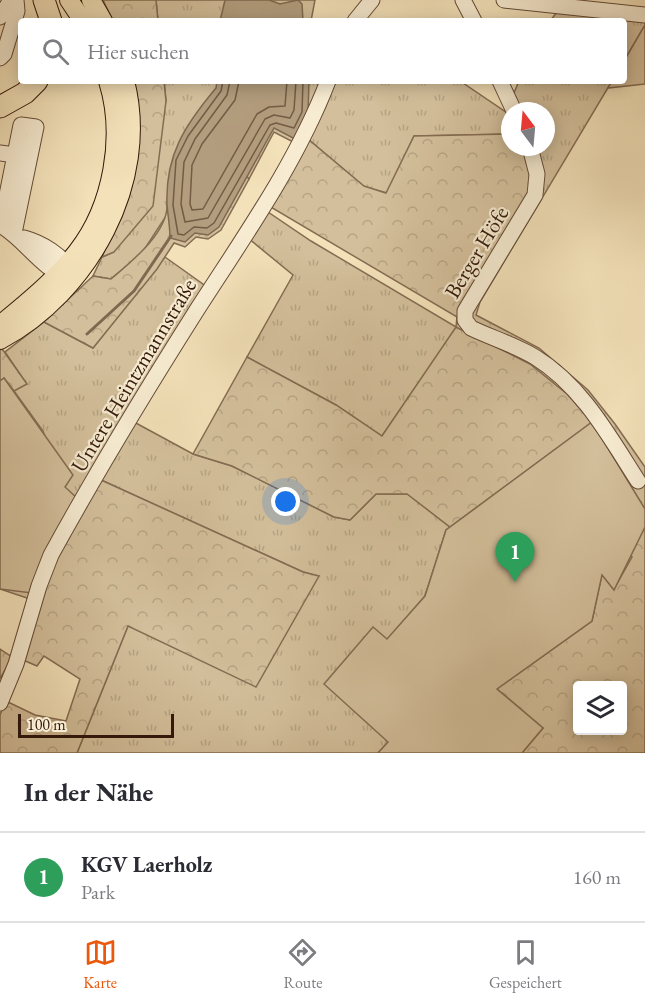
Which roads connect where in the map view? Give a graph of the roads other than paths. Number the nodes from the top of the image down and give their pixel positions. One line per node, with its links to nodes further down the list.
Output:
1 (14, 0): 10 (street); 16 (street)
2 (44, 0): 11 (highway)
3 (69, 0): 12 (main road)
4 (91, 0): 13 (main road)
5 (372, 0): 14 (street)
6 (463, 0): 15 (street)
7 (504, 0): 8 (street)
8 (574, 4): 9 (street)
9 (645, 15)
10 (0, 16)
11 (50, 18)
12 (81, 18)
13 (101, 18)
14 (358, 18)
15 (472, 18)
16 (0, 58)
17 (34, 84): 23 (highway)
18 (109, 84): 27 (main road)
19 (124, 84): 27 (main road)
20 (327, 84): 31 (street, Untere Heintzmannstraße)
21 (502, 84): 22 (street)
22 (510, 102)
23 (0, 106)
24 (7, 154): 26 (street); 26 (street)
25 (532, 156): 30 (street, Berger Höfe)
26 (8, 229): 27 (street)
27 (67, 272): 28 (main road); 29 (main road)
28 (0, 325)
29 (0, 340)
30 (638, 481)
31 (0, 703)

